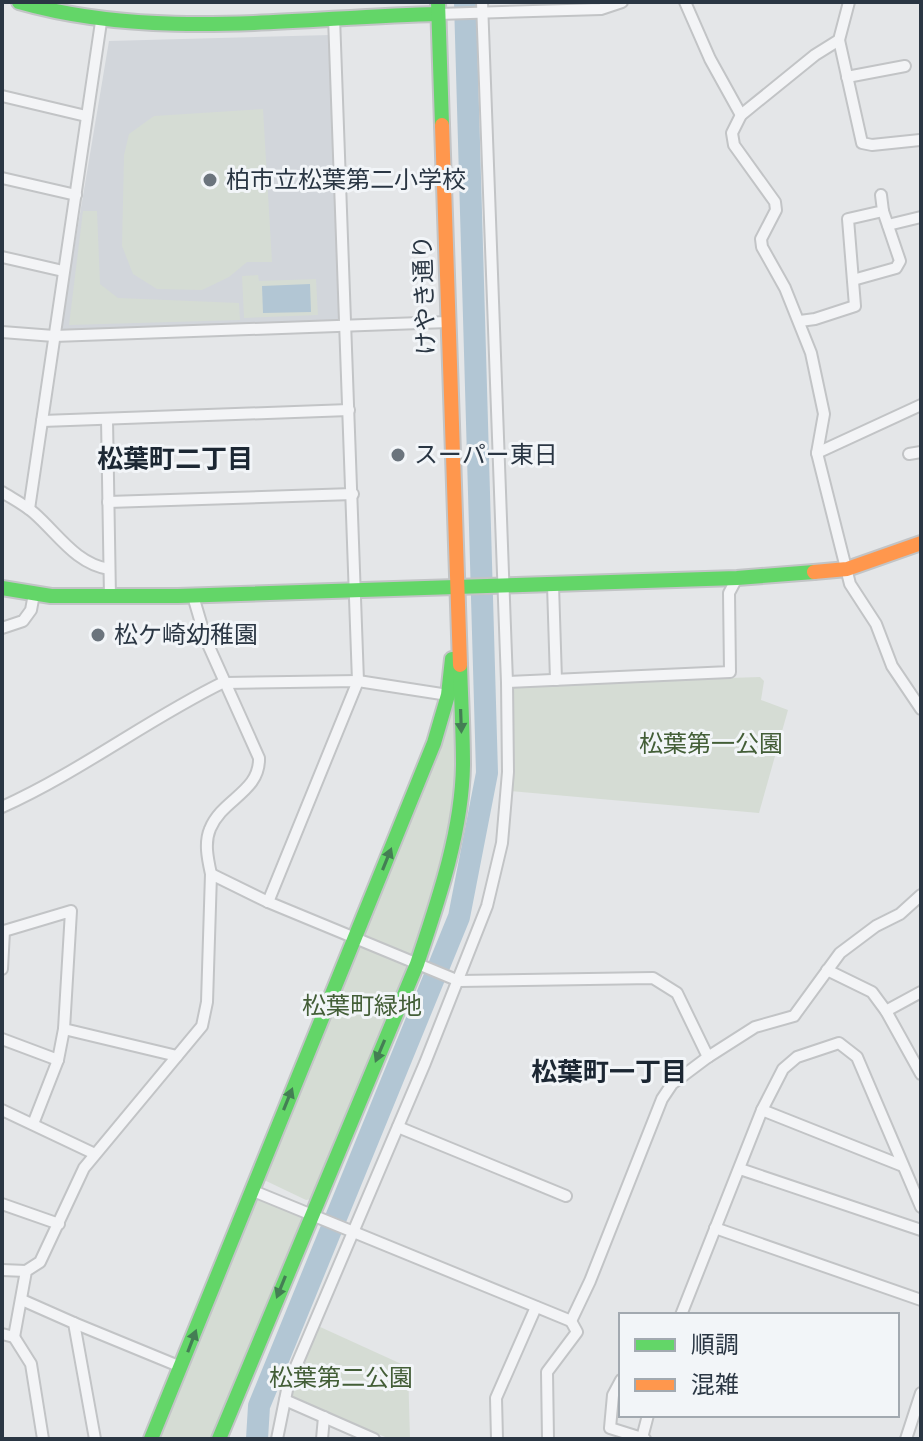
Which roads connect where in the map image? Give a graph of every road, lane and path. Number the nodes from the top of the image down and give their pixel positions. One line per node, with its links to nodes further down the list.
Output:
1 (19, 2): 9 (street)
2 (685, 2): 14 (street)
3 (849, 2): 10 (street)
4 (616, 4): 5 (street)
5 (540, 6): 6 (street)
6 (480, 9): 7 (street); 45 (street)
7 (443, 10): 8 (street); 27 (street, けやき通り)
8 (334, 17): 9 (street); 28 (street)
9 (101, 22): 15 (street)
10 (839, 40): 12 (street); 14 (street)
11 (905, 66): 12 (street)
12 (847, 77): 16 (street)
13 (2, 96): 15 (street)
14 (741, 115): 26 (street)
15 (86, 116): 18 (street)
16 (920, 140)
17 (2, 178): 18 (street)
18 (76, 195): 24 (street)
19 (881, 195): 20 (street)
20 (883, 211): 22 (street); 25 (street)
21 (921, 217): 22 (street)
22 (888, 225): 25 (street)
23 (2, 257): 24 (street)
24 (63, 271): 30 (street)
25 (853, 280): 26 (street)
26 (800, 321): 35 (street)
27 (448, 322): 28 (street); 46 (street, けやき通り)
28 (346, 326): 30 (street); 32 (street)
29 (2, 332): 30 (street)
30 (54, 336): 34 (street)
31 (921, 405): 35 (street)
32 (349, 410): 33 (street); 37 (street)
33 (107, 419): 34 (street); 38 (street)
34 (42, 421): 39 (street)
35 (817, 453): 42 (street)
36 (2, 492): 39 (street)
37 (353, 494): 38 (street); 48 (street)
38 (108, 502): 41 (street)
39 (29, 509): 41 (street)
40 (921, 543): 42 (street)
41 (109, 569): 51 (street)
42 (847, 569): 43 (street); 58 (street)
43 (737, 578): 44 (street); 53 (street)
44 (553, 585): 45 (street); 53 (street)
45 (501, 586): 46 (street); 55 (street)
46 (456, 587): 48 (street); 57 (street); 64 (street, one-way to 64)
47 (2, 588): 49 (street)
48 (355, 591): 50 (street); 54 (street)
49 (34, 594): 51 (street); 52 (street)
50 (193, 596): 51 (street); 56 (street)
51 (110, 597)
52 (2, 628)
53 (556, 680): 55 (street)
54 (358, 681): 56 (street); 57 (street); 62 (street)
55 (507, 682): 67 (street)
56 (224, 683): 59 (street); 60 (street)
57 (448, 695): 63 (street, one-way to 57)
58 (921, 709)
59 (2, 807)
60 (211, 874): 62 (street); 72 (street)
61 (921, 895): 66 (street)
62 (268, 902): 63 (street)
63 (355, 938): 64 (street); 83 (street, one-way to 63)
64 (423, 967): 67 (street); 87 (street, one-way to 87)
65 (2, 969): 70 (street)
66 (827, 970): 69 (street); 73 (street)
67 (455, 979): 73 (street); 79 (street)
68 (921, 992): 69 (street)
69 (886, 1011): 75 (street)
70 (64, 1029): 72 (street); 74 (street)
71 (2, 1039): 74 (street)
72 (177, 1056): 80 (street)
73 (708, 1057): 98 (street)
74 (58, 1060): 78 (street)
75 (921, 1074)
76 (2, 1110): 78 (street)
77 (762, 1110): 81 (street); 81 (street); 82 (street)
78 (33, 1124): 80 (street)
79 (398, 1127): 84 (street); 91 (street)
80 (95, 1154): 88 (street)
81 (903, 1166): 86 (street)
82 (740, 1169): 89 (street); 90 (street)
83 (251, 1190): 87 (street); 102 (street, one-way to 83)
84 (566, 1196)
85 (2, 1204): 88 (street)
86 (921, 1207)
87 (316, 1218): 91 (street); 111 (street, one-way to 111)
88 (59, 1224): 93 (street)
89 (715, 1228): 95 (street); 97 (street)
90 (921, 1230)
91 (349, 1231): 96 (street); 105 (street)
92 (2, 1270): 93 (street)
93 (26, 1271): 94 (street)
94 (22, 1300): 99 (street); 101 (street)
95 (921, 1300)
96 (536, 1307): 98 (street); 115 (street)
97 (682, 1313)
98 (571, 1321): 116 (street)
99 (74, 1323): 102 (street); 109 (street)
100 (2, 1334): 101 (street)
101 (14, 1337): 108 (street)
102 (181, 1367): 110 (street)
103 (619, 1384): 117 (street)
104 (921, 1393): 118 (street)
105 (285, 1400): 106 (street); 112 (street)
106 (324, 1417): 113 (street); 114 (street)
107 (648, 1417): 117 (street)
108 (43, 1439)
109 (95, 1439)
110 (151, 1439)
111 (219, 1439)
112 (277, 1439)
113 (322, 1439)
114 (374, 1439)
115 (497, 1439)
116 (548, 1439)
117 (644, 1439)
118 (906, 1439)

